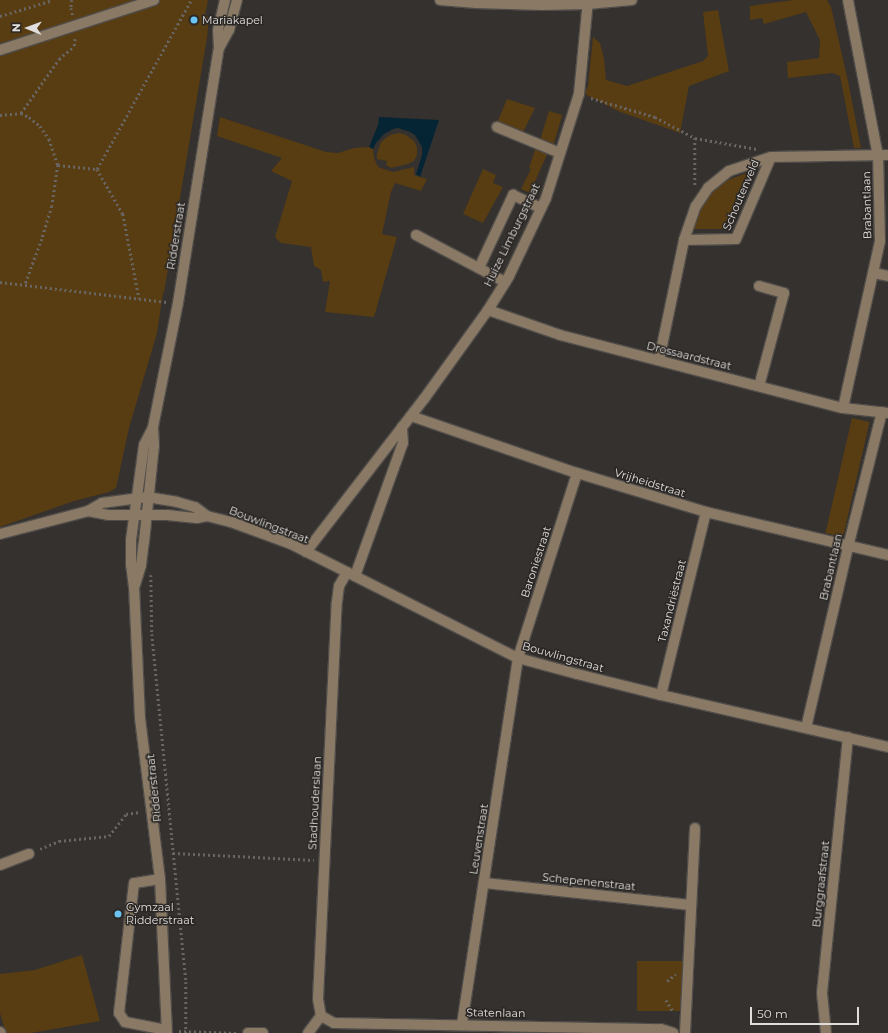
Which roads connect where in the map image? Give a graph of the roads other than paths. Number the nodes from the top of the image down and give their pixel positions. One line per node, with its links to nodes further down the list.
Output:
1 (154, 0): 9 (street)
2 (225, 0): 8 (street, Ridderstraat)
3 (237, 0): 8 (street, Ridderstraat)
4 (440, 0): 7 (street)
5 (632, 0): 7 (street)
6 (848, 0): 12 (street, Brabantlaan)
7 (588, 2): 11 (street, Huize Limburgstraat)
8 (219, 48): 28 (street, Ridderstraat)
9 (0, 50)
10 (497, 127): 11 (street)
11 (560, 154): 14 (street, Huize Limburgstraat)
12 (883, 156): 13 (street, Schoutenveld); 18 (street, Brabantlaan)
13 (771, 157): 16 (street, Schoutenveld); 16 (street, Schoutenveld)
14 (541, 208): 17 (street); 20 (street, Huize Limburgstraat)
15 (416, 235): 17 (street)
16 (684, 240): 23 (street, Schoutenveld)
17 (479, 268): 20 (street)
18 (874, 273): 19 (street); 25 (street, Brabantlaan)
19 (888, 276)
20 (505, 282): 22 (street, Huize Limburgstraat)
21 (759, 286): 24 (street)
22 (488, 310): 23 (street, Drossaardstraat); 27 (street, Huize Limburgstraat)
23 (659, 360): 24 (street, Drossaardstraat)
24 (760, 386): 25 (street, Drossaardstraat)
25 (843, 408): 26 (street, Drossaardstraat)
26 (885, 413): 39 (street, Brabantlaan)
27 (411, 416): 29 (street, Huize Limburgstraat); 30 (street, Vrijheidstraat)
28 (153, 427): 31 (street, Ridderstraat); 32 (street, Ridderstraat)
29 (402, 427): 40 (street, Huize Limburgstraat); 42 (street)
30 (577, 473): 34 (street, Vrijheidstraat); 44 (street, Baroniestraat)
31 (136, 497): 32 (street, Bouwlingstraat); 33 (street, Bouwlingstraat); 35 (street, Ridderstraat)
32 (147, 497): 36 (street, Ridderstraat); 37 (street, Bouwlingstraat)
33 (88, 511): 35 (street, Bouwlingstraat); 38 (street, Bouwlingstraat)
34 (706, 512): 39 (street, Vrijheidstraat); 45 (street, Taxandriëstraat)
35 (134, 514): 36 (street, Bouwlingstraat); 43 (street, Ridderstraat)
36 (146, 514): 37 (street, Bouwlingstraat); 43 (street, Ridderstraat)
37 (206, 516): 40 (street, Bouwlingstraat)
38 (0, 534)
39 (848, 547): 41 (street, Vrijheidstraat); 46 (street, Brabantlaan)
40 (306, 552): 42 (street, Bouwlingstraat)
41 (888, 555)
42 (351, 574): 44 (street, Bouwlingstraat); 55 (street, Stadhouderslaan)
43 (134, 588): 52 (street, Ridderstraat)
44 (518, 658): 45 (street, Bouwlingstraat); 53 (street, Leuvenstraat)
45 (661, 695): 46 (street, Bouwlingstraat)
46 (806, 728): 47 (street, Bouwlingstraat)
47 (848, 737): 48 (street, Bouwlingstraat); 63 (street, Burggraafstraat)
48 (888, 747)
49 (695, 828): 54 (street)
50 (30, 854): 51 (street)
51 (0, 865)
52 (160, 879): 57 (street, Ridderstraat); 57 (street)
53 (485, 883): 54 (street, Schepenenstraat); 56 (street, Leuvenstraat)
54 (690, 904): 62 (street)
55 (321, 1016): 56 (street, Statenlaan); 60 (street)
56 (462, 1024): 61 (street, Statenlaan)
57 (166, 1032)
58 (248, 1033): 59 (street)
59 (263, 1033)
60 (308, 1033)
61 (673, 1033)
62 (685, 1033)
63 (826, 1033)

